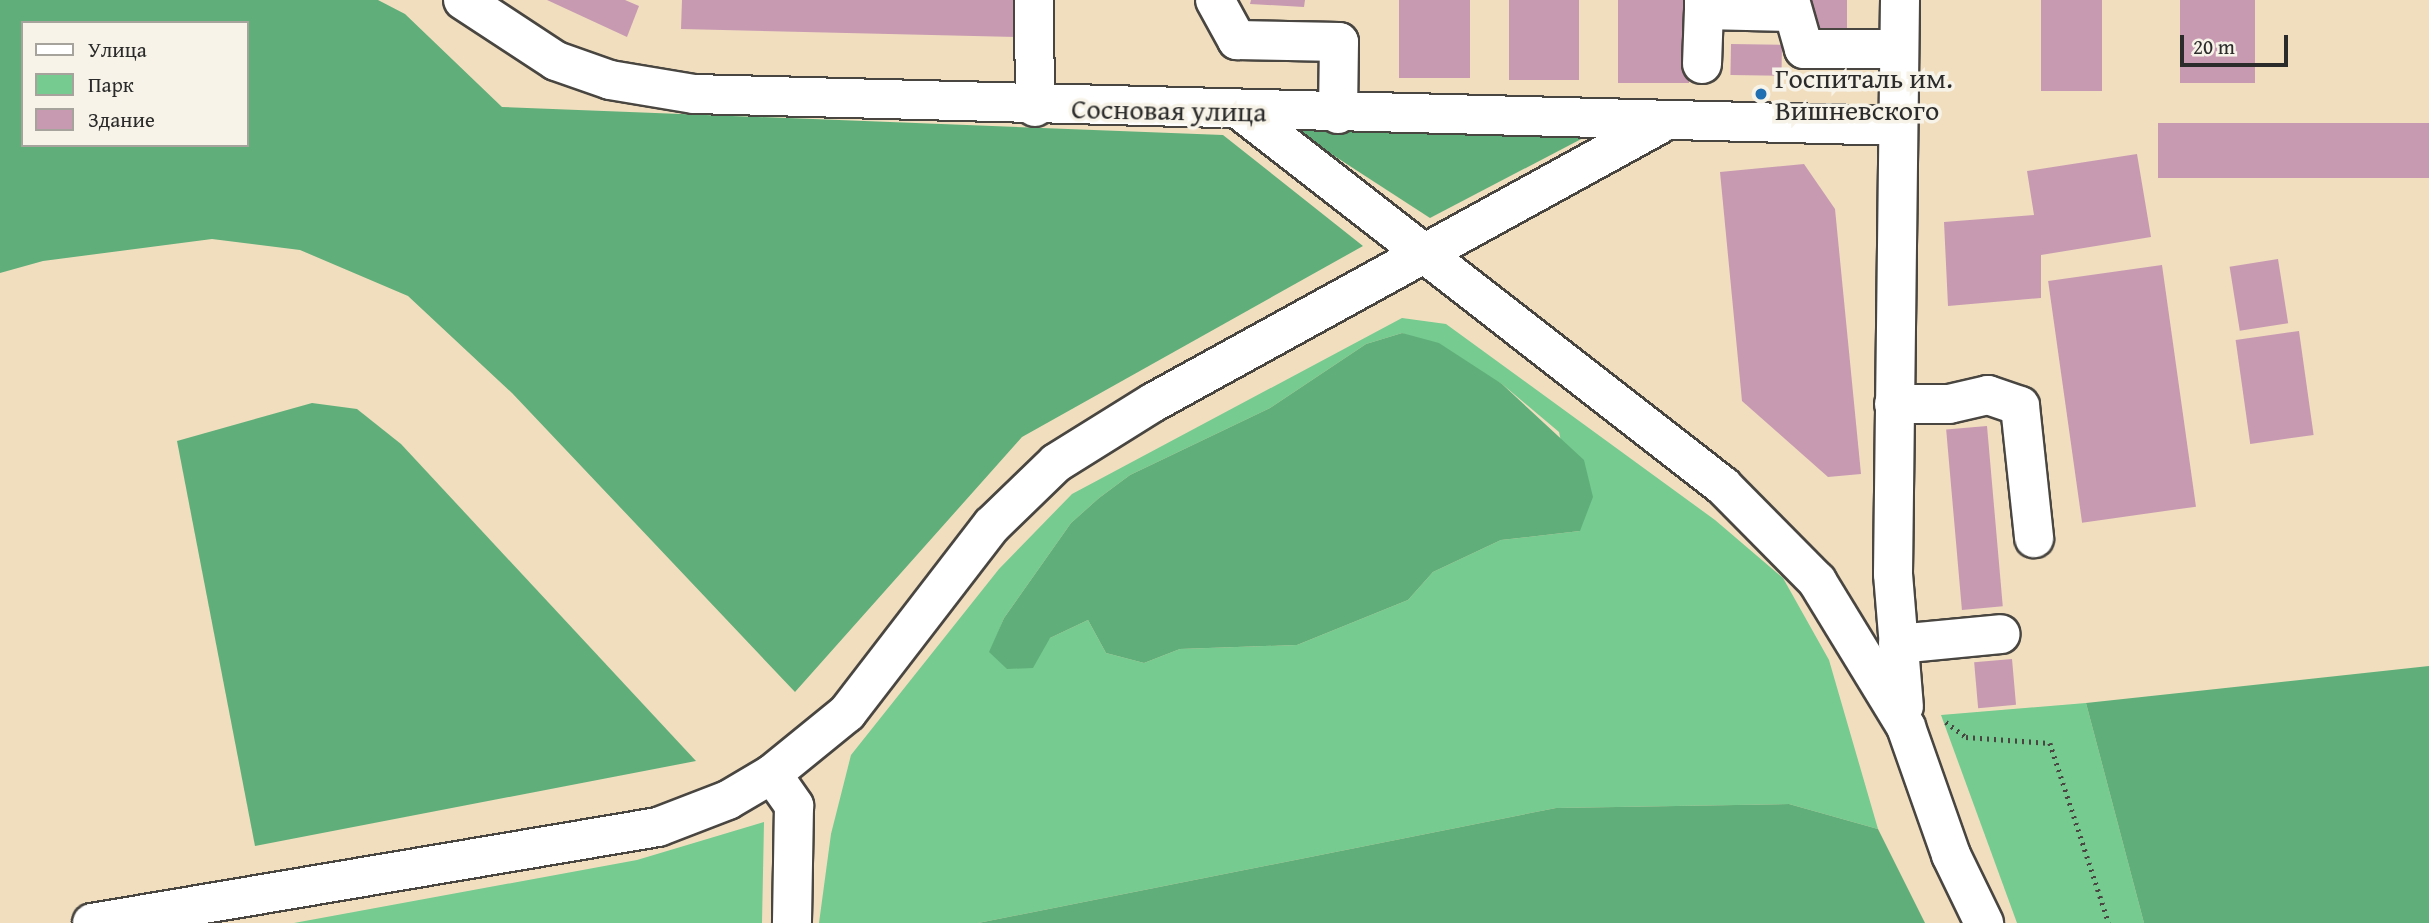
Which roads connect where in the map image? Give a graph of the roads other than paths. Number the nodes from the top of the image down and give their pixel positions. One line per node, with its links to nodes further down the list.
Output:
1 (463, 0): 9 (street, Сосновая улица)
2 (1034, 0): 9 (street)
3 (1215, 0): 11 (street)
4 (1900, 0): 7 (street)
5 (1704, 5): 6 (street); 8 (street)
6 (1790, 6): 7 (street)
7 (1899, 49): 13 (street)
8 (1702, 64)
9 (1035, 107): 10 (street, Сосновая улица)
10 (1241, 111): 11 (street, Сосновая улица); 14 (street)
11 (1338, 114): 12 (street, Сосновая улица)
12 (1660, 124): 13 (street, Сосновая улица); 14 (street)
13 (1898, 126): 15 (street)
14 (1426, 252): 19 (street); 20 (street)
15 (1894, 404): 16 (street); 18 (street)
16 (2035, 538)
17 (2001, 634): 18 (street)
18 (1898, 644): 19 (street)
19 (1921, 721): 23 (street)
20 (772, 774): 21 (street); 22 (street)
21 (92, 923)
22 (792, 923)
23 (1984, 923)

